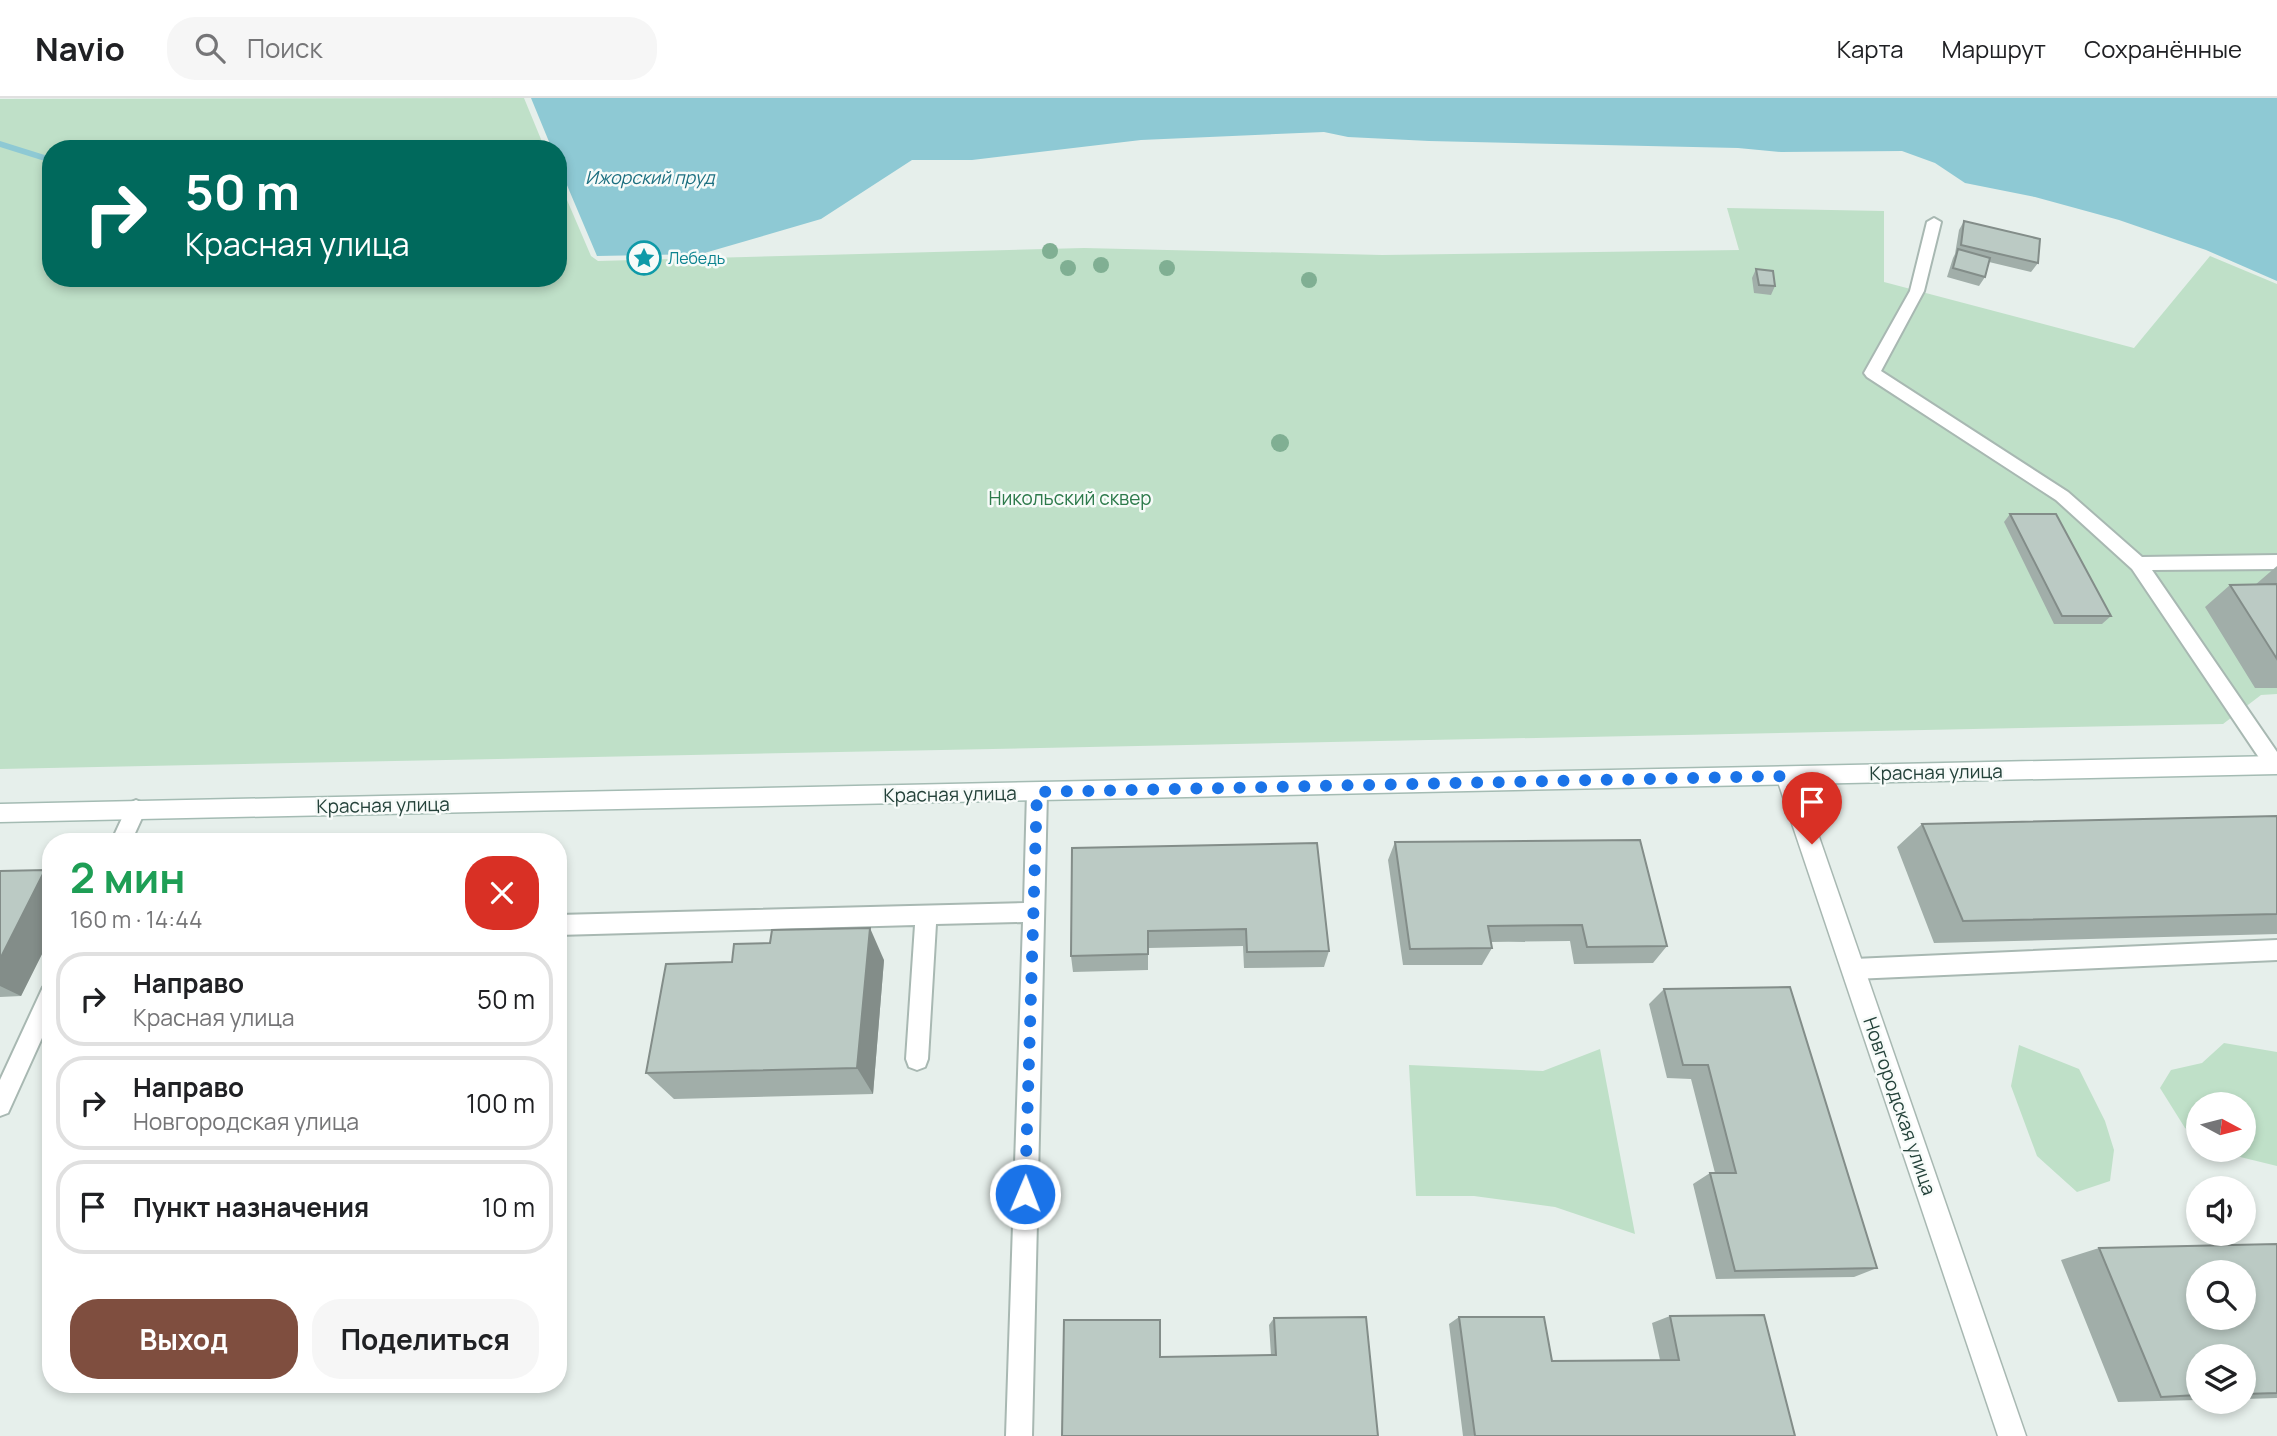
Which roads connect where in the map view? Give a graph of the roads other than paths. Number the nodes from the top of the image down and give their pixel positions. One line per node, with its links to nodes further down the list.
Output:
1 (1934, 222): 3 (lane)
2 (2277, 562): 3 (lane)
3 (2138, 564): 4 (lane)
4 (2276, 765): 5 (main road, Красная улица)
5 (1787, 776): 6 (main road, Красная улица); 14 (main road, Новгородская улица)
6 (1037, 792): 7 (main road, Красная улица); 10 (lane)
7 (136, 810): 8 (main road, Красная улица); 9 (lane)
8 (0, 813)
9 (125, 833)
10 (1033, 912): 11 (lane); 18 (lane)
11 (926, 915): 12 (lane); 16 (lane)
12 (567, 925)
13 (2277, 950): 14 (lane)
14 (1854, 969): 19 (main road, Новгородская улица)
15 (42, 1014): 17 (lane)
16 (917, 1059)
17 (0, 1105)
18 (1018, 1436)
19 (2012, 1436)

